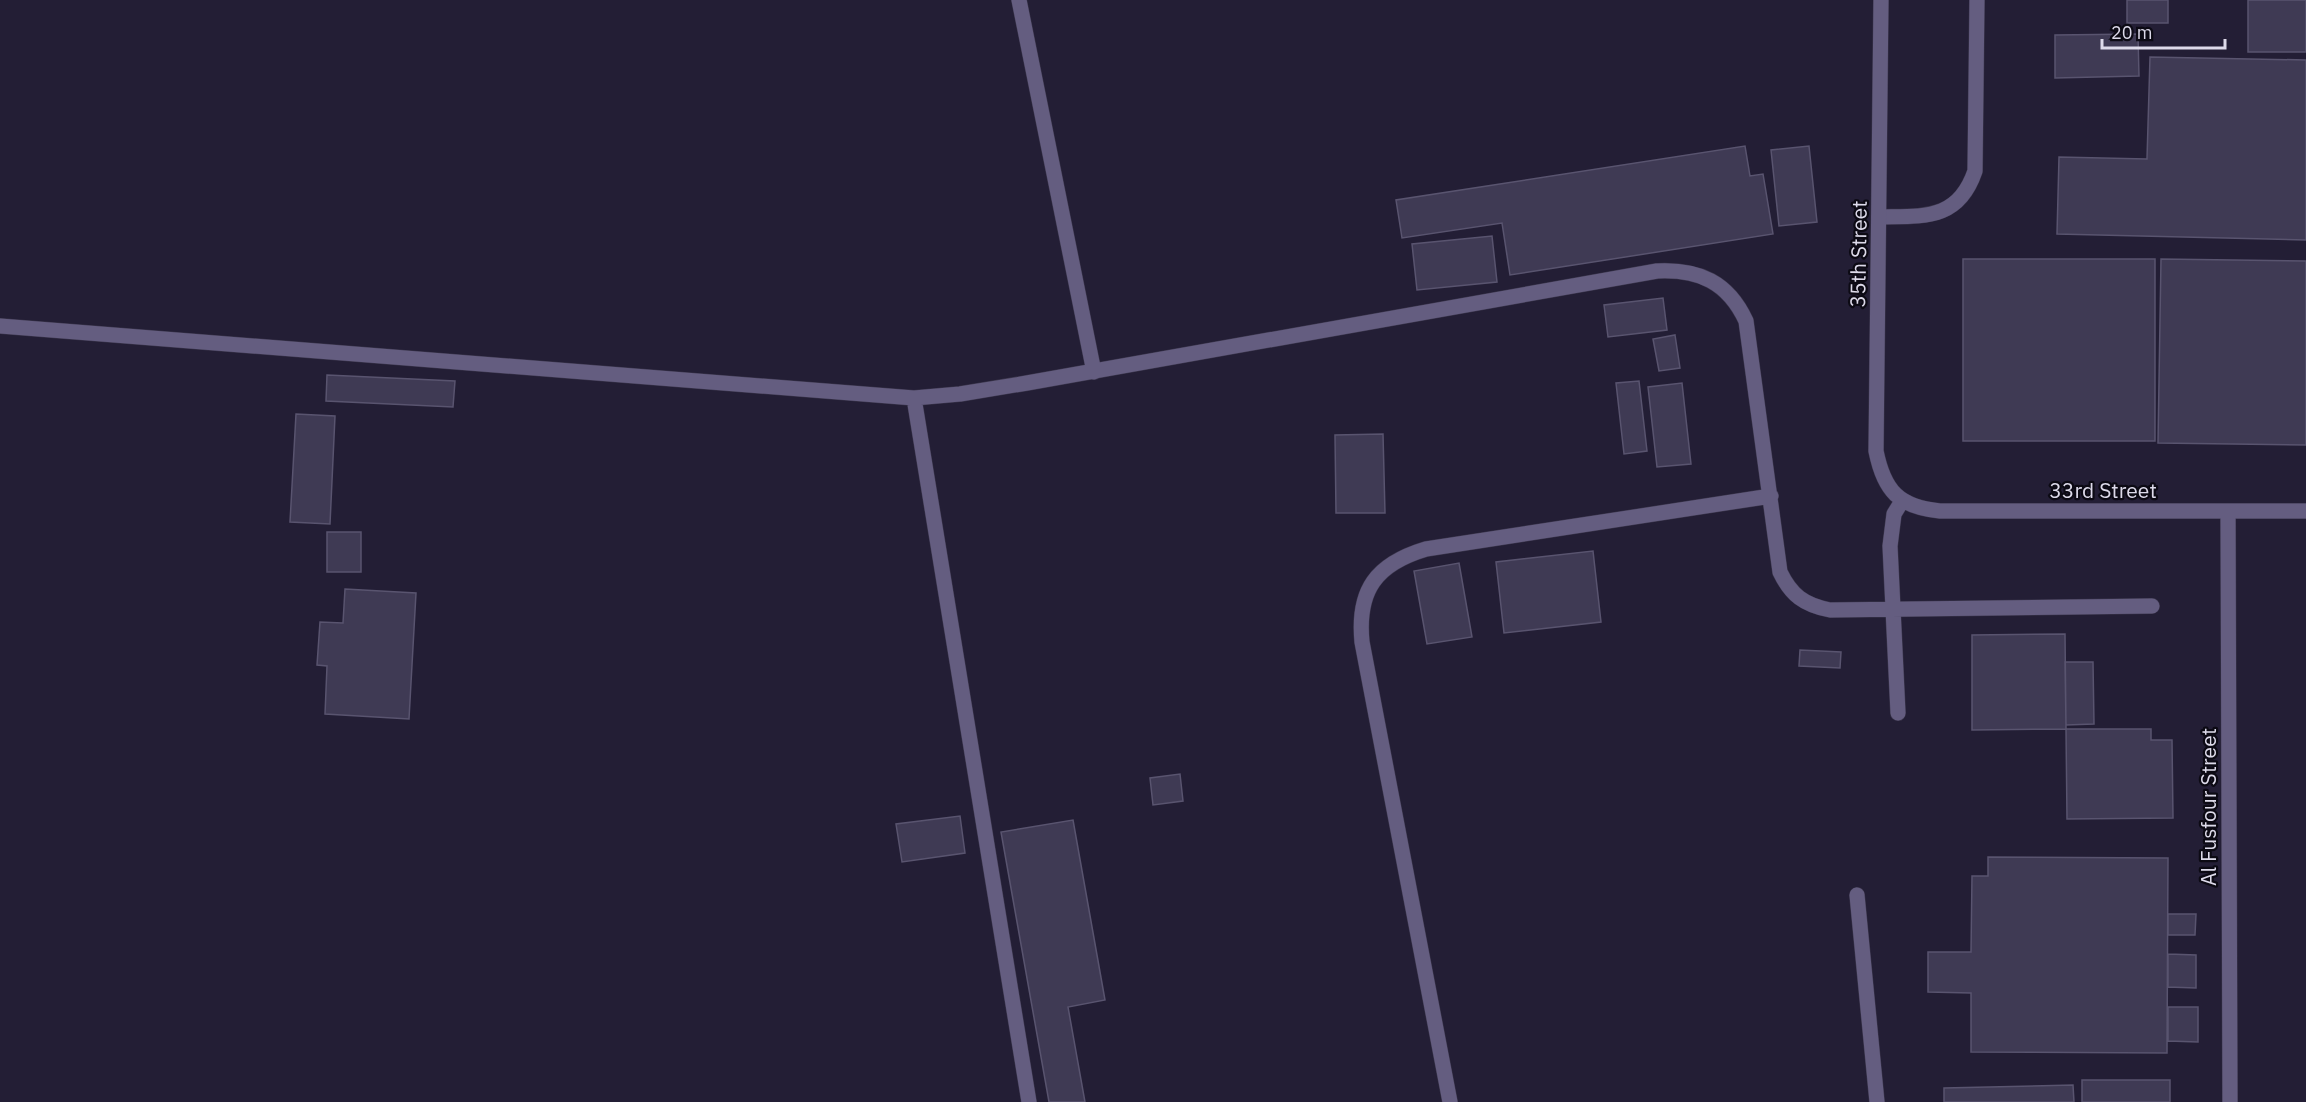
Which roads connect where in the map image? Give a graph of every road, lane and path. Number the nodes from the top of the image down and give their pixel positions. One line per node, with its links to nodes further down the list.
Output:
1 (1019, 0): 6 (street)
2 (1881, 0): 4 (street, 35th Street)
3 (1977, 0): 4 (street)
4 (1879, 217): 9 (street, 35th Street)
5 (0, 326): 7 (street)
6 (1094, 372): 7 (street); 8 (street)
7 (914, 398): 16 (street)
8 (1771, 496): 13 (street); 17 (street)
9 (1902, 501): 10 (street, 33rd Street); 13 (street)
10 (2228, 511): 11 (street, 33rd Street); 19 (street, Al Fusfour Street)
11 (2306, 511)
12 (2152, 606): 13 (street)
13 (1893, 609): 14 (street)
14 (1898, 713)
15 (1857, 896): 18 (street)
16 (1029, 1102)
17 (1450, 1102)
18 (1877, 1102)
19 (2230, 1102)

